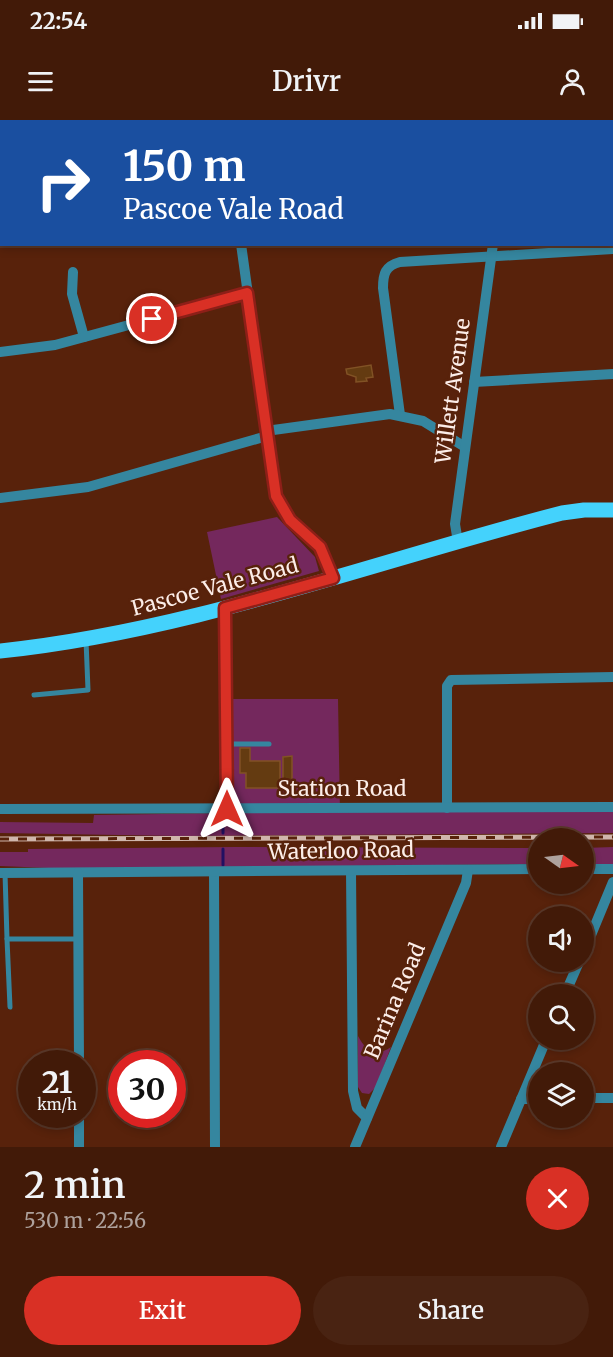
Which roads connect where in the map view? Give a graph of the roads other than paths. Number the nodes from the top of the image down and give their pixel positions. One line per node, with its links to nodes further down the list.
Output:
1 (241, 246): 6 (street)
2 (493, 246): 4 (street, Willett Avenue)
3 (613, 249): 4 (street)
4 (491, 257): 10 (street, Willett Avenue); 11 (street)
5 (73, 272): 7 (street)
6 (247, 293): 7 (street); 12 (street)
7 (84, 338): 8 (street)
8 (0, 352)
9 (613, 374): 10 (street)
10 (474, 382): 13 (street, Willett Avenue)
11 (399, 415): 12 (street); 13 (street)
12 (266, 434): 14 (street); 17 (street)
13 (465, 447): 16 (street, Willett Avenue)
14 (0, 498)
15 (613, 510): 16 (main road, Pascoe Vale Road)
16 (458, 542): 17 (main road, Pascoe Vale Road)
17 (333, 578): 18 (main road, Pascoe Vale Road)
18 (225, 608): 19 (main road, Pascoe Vale Road); 23 (street)
19 (86, 640): 20 (main road, Pascoe Vale Road); 22 (lane)
20 (0, 651)
21 (613, 677): 26 (street)
22 (34, 695)
23 (228, 744): 24 (lane); 28 (street)
24 (269, 744)
25 (613, 807): 26 (street, Station Road)
26 (447, 808): 28 (street, Station Road)
27 (0, 809): 28 (street, Station Road)
28 (227, 809)
29 (528, 869): 32 (street, Waterloo Road)
30 (594, 869): 31 (street)
31 (613, 869)
32 (468, 870): 33 (street, Waterloo Road); 48 (street, Barina Road)
33 (351, 871): 34 (street, Waterloo Road); 48 (street)
34 (214, 872): 36 (street, Waterloo Road); 51 (street)
35 (3, 873): 36 (street, Waterloo Road); 39 (lane)
36 (78, 873): 40 (street)
37 (613, 882): 38 (street)
38 (594, 928)
39 (7, 939): 40 (lane); 41 (lane)
40 (78, 939): 42 (street)
41 (10, 1007)
42 (79, 1050)
43 (542, 1050): 46 (street)
44 (594, 1098): 45 (street)
45 (613, 1098)
46 (521, 1099): 47 (street); 53 (street)
47 (528, 1099)
48 (367, 1118): 52 (street, Barina Road)
49 (79, 1128): 50 (street)
50 (79, 1147)
51 (215, 1147)
52 (355, 1147)
53 (501, 1147)

